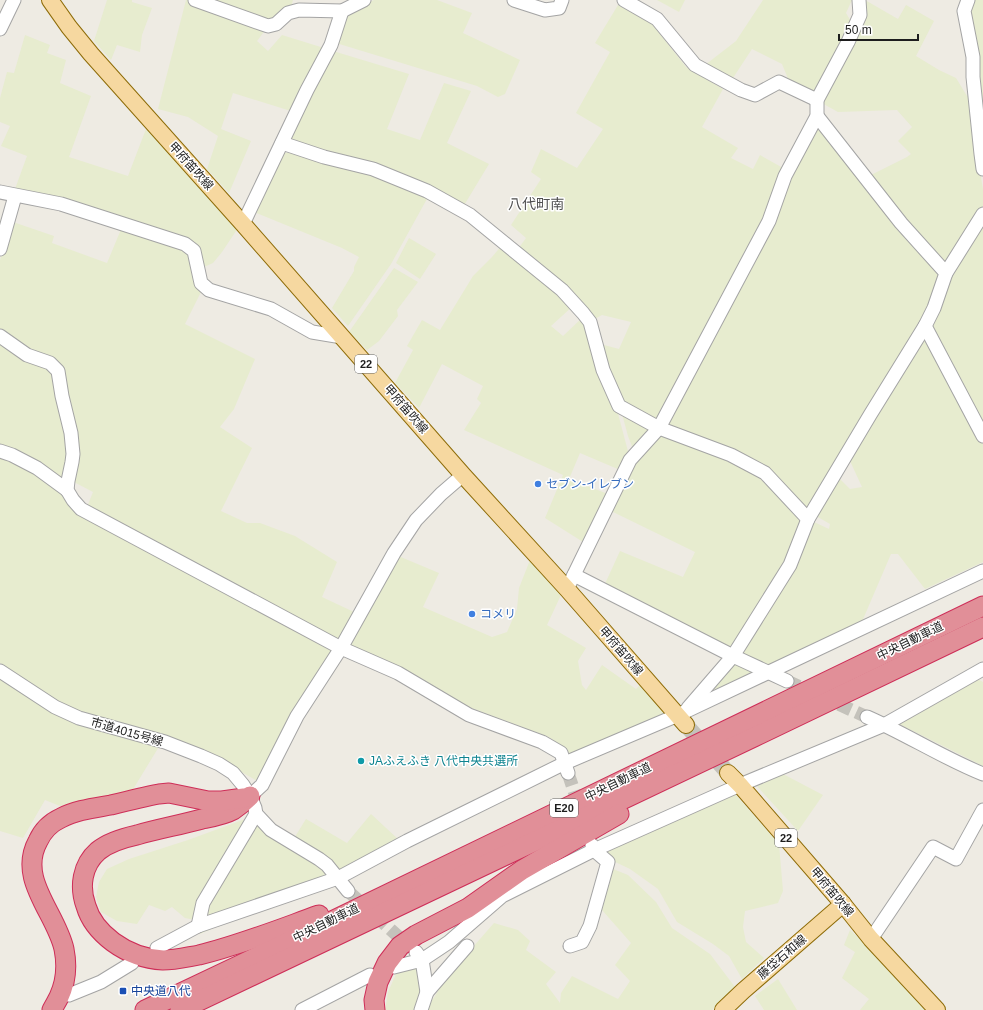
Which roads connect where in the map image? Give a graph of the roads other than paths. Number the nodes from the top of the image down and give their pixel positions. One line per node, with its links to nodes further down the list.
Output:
1 (14, 0): 11 (street)
2 (50, 0): 19 (main road, 甲府笛吹線 / 22)
3 (195, 0): 10 (street)
4 (364, 0): 10 (street)
5 (514, 0): 6 (street)
6 (562, 0)
7 (624, 0): 12 (street)
8 (859, 0): 12 (street)
9 (968, 0): 15 (street)
10 (342, 11): 14 (street)
11 (0, 29)
12 (816, 100): 13 (street)
13 (816, 116): 21 (street); 25 (street)
14 (282, 143): 19 (street); 25 (street)
15 (983, 169)
16 (0, 192): 17 (street)
17 (15, 196): 20 (street); 24 (street)
18 (983, 214): 21 (street)
19 (243, 224): 24 (main road, 甲府笛吹線 / 22)
20 (0, 249)
21 (946, 273): 22 (street)
22 (925, 326): 26 (street); 30 (street)
23 (0, 336): 29 (street)
24 (342, 337): 28 (main road, 甲府笛吹線 / 22)
25 (659, 428): 30 (street); 32 (street)
26 (983, 436)
27 (0, 451): 29 (street)
28 (463, 475): 32 (main road, 甲府笛吹線 / 22); 35 (street)
29 (67, 490): 35 (street)
30 (808, 519): 36 (street)
31 (983, 571): 39 (street)
32 (570, 582): 36 (street); 41 (main road, 甲府笛吹線 / 22)
33 (983, 606): 49 (highway, 中央自動車道 / E20)
34 (983, 627): 44 (highway, 中央自動車道 / E20)
35 (341, 648): 45 (street); 50 (street)
36 (733, 656): 39 (street); 41 (street)
37 (983, 670): 43 (street)
38 (0, 671): 50 (street, 市道4015号線)
39 (768, 673): 40 (street); 41 (street)
40 (787, 681)
41 (683, 717): 45 (street)
42 (867, 717): 43 (street)
43 (884, 725): 47 (street); 48 (street)
44 (754, 737): 69 (highway, 中央自動車道 / E20); 71 (highway)
45 (566, 768): 53 (street)
46 (728, 773): 48 (main road, 甲府笛吹線 / 22)
47 (983, 774)
48 (740, 785): 52 (street); 55 (main road, 甲府笛吹線 / 22)
49 (586, 798): 50 (highway); 68 (highway, 中央自動車道 / E20)
50 (253, 805): 53 (street, 市道4015号線); 56 (street); 67 (highway)
51 (983, 810): 57 (street)
52 (593, 848): 59 (street); 61 (street)
53 (338, 878): 54 (street, 市道4015号線); 56 (street)
54 (348, 892)
55 (843, 904): 57 (main road, 甲府笛吹線 / 22); 73 (main road, 藤垈石和線)
56 (198, 926): 60 (street)
57 (871, 939): 74 (main road, 甲府笛吹線 / 22)
58 (467, 946): 65 (street)
59 (570, 946)
60 (157, 948)
61 (419, 956): 63 (street); 65 (street)
62 (132, 963): 66 (street)
63 (394, 967)
64 (370, 975): 70 (street)
65 (427, 992): 72 (street)
66 (69, 995)
67 (52, 1010)
68 (145, 1010)
69 (180, 1010)
70 (302, 1010)
71 (375, 1010)
72 (421, 1010)
73 (723, 1010)
74 (937, 1010)

